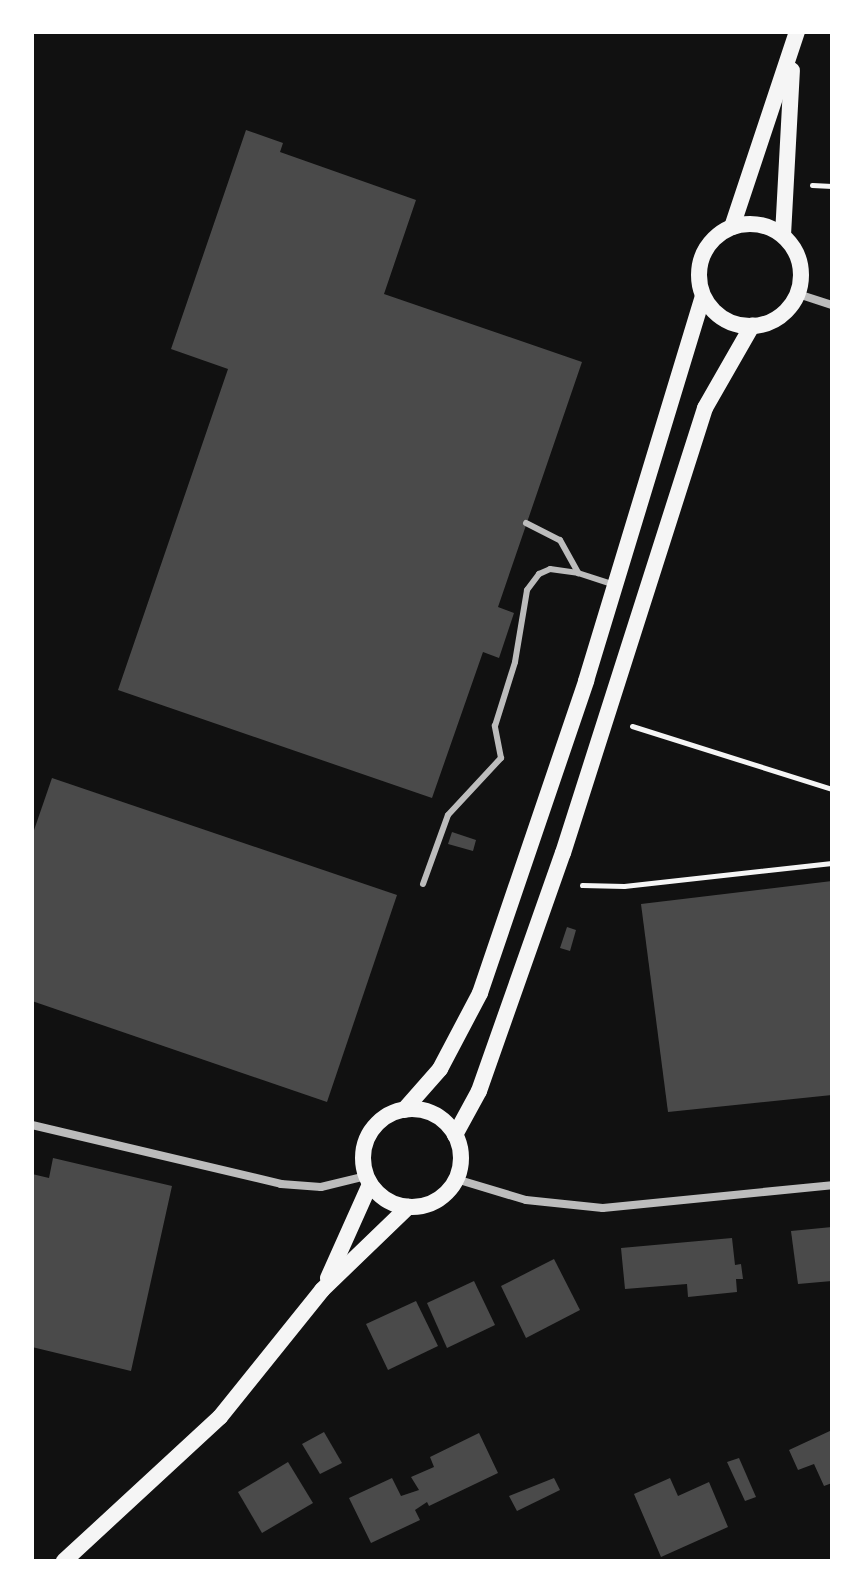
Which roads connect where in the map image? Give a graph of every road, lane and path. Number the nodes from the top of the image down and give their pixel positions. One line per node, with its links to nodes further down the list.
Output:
1 (795, 40): 2 (main road); 3 (main road)
2 (732, 227): 3 (main road); 5 (main road)
3 (783, 235): 4 (main road)
4 (798, 294): 6 (street); 7 (main road)
5 (703, 297): 7 (main road); 10 (main road)
6 (832, 305)
7 (752, 326): 11 (main road)
8 (526, 523): 9 (lane)
9 (578, 573): 10 (lane); 15 (lane)
10 (616, 586): 16 (main road)
11 (608, 718): 12 (path); 14 (main road)
12 (832, 789)
13 (832, 863): 14 (path)
14 (554, 878): 18 (main road)
15 (423, 884)
16 (404, 1110): 18 (main road); 20 (main road)
17 (32, 1125): 20 (street)
18 (455, 1135): 19 (main road)
19 (456, 1179): 21 (street); 22 (main road)
20 (368, 1180): 22 (main road); 23 (main road)
21 (832, 1185)
22 (408, 1207): 23 (main road)
23 (322, 1290): 24 (main road)
24 (64, 1561)

